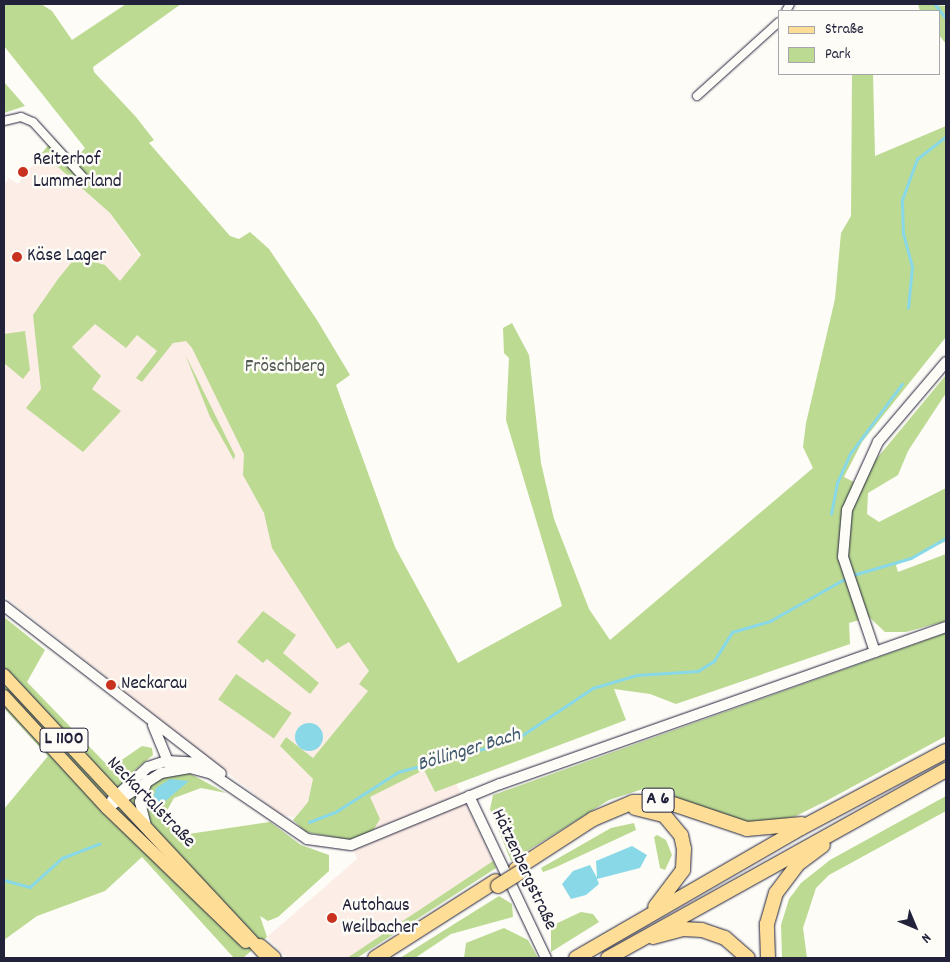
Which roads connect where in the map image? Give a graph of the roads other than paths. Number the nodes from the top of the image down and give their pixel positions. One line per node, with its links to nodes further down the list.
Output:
1 (778, 23): 2 (street)
2 (698, 96)
3 (4, 121): 4 (street)
4 (84, 178)
5 (946, 362): 8 (street)
6 (4, 606): 11 (street)
7 (946, 627): 8 (street)
8 (875, 652): 17 (street)
9 (4, 675): 18 (main road, Neckartalstraße / L 1100)
10 (4, 696): 19 (main road, Neckartalstraße / L 1100)
11 (143, 715): 13 (street); 14 (street)
12 (946, 751): 21 (highway, A 6)
13 (170, 764): 14 (street); 16 (street); 18 (street); 22 (street)
14 (209, 765): 22 (street)
15 (946, 770): 20 (highway)
16 (147, 780): 18 (street); 23 (street)
17 (469, 796): 22 (street); 32 (street, Hätzenbergstraße)
18 (119, 798): 19 (street); 23 (main road, Neckartalstraße / L 1100)
19 (108, 808): 28 (main road, Neckartalstraße / L 1100)
20 (858, 818): 27 (highway); 36 (highway)
21 (812, 822): 24 (highway, A 6); 26 (highway, A 6)
22 (288, 829)
23 (149, 830): 28 (main road, Neckartalstraße / L 1100)
24 (518, 871): 25 (highway, bridge); 26 (highway)
25 (497, 884): 30 (highway); 31 (highway)
26 (646, 916): 33 (highway, A 6)
27 (636, 942): 34 (highway); 35 (highway)
28 (264, 954): 29 (highway)
29 (274, 958)
30 (375, 958)
31 (385, 958)
32 (546, 958)
33 (576, 958)
34 (608, 958)
35 (748, 958)
36 (768, 958)

